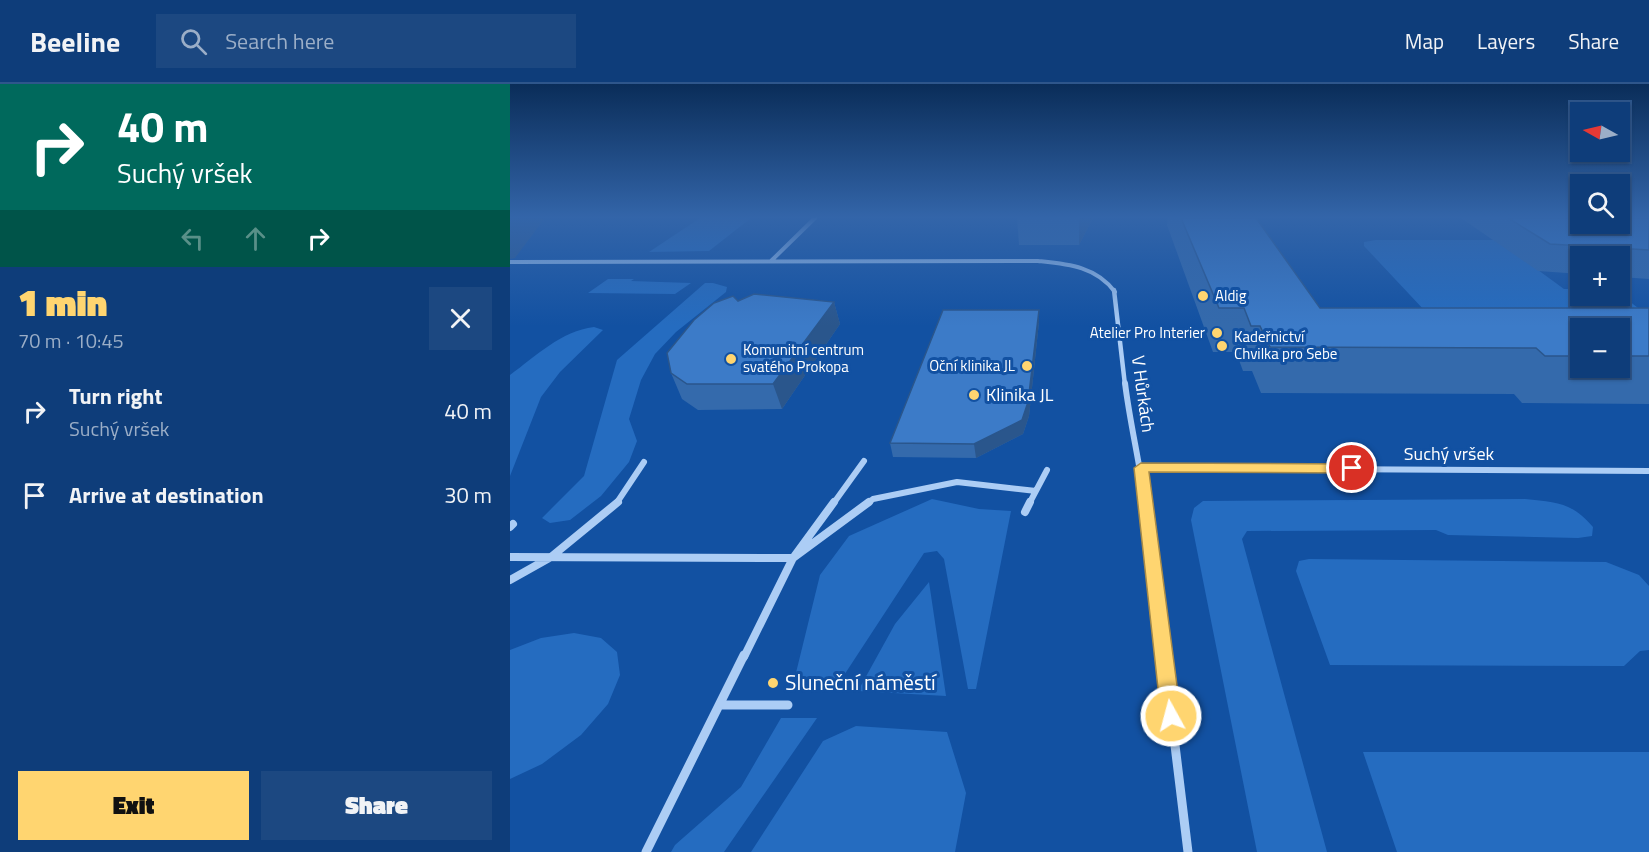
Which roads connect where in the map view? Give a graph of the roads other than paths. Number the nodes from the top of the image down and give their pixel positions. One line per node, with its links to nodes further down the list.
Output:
1 (778, 254): 2 (street)
2 (771, 261): 3 (street, V Hůrkách); 6 (street, V Hůrkách)
3 (510, 262)
4 (864, 461): 13 (street)
5 (644, 462): 12 (street)
6 (1141, 468): 8 (street, Suchý vršek); 18 (street, V Hůrkách)
7 (1047, 470): 9 (street)
8 (1649, 471)
9 (1036, 491): 10 (street); 13 (street)
10 (1025, 512)
11 (510, 557): 12 (street)
12 (551, 557): 13 (street); 14 (street)
13 (793, 558): 15 (street)
14 (510, 580)
15 (720, 705): 16 (street); 17 (street)
16 (788, 705)
17 (646, 852)
18 (1188, 852)

